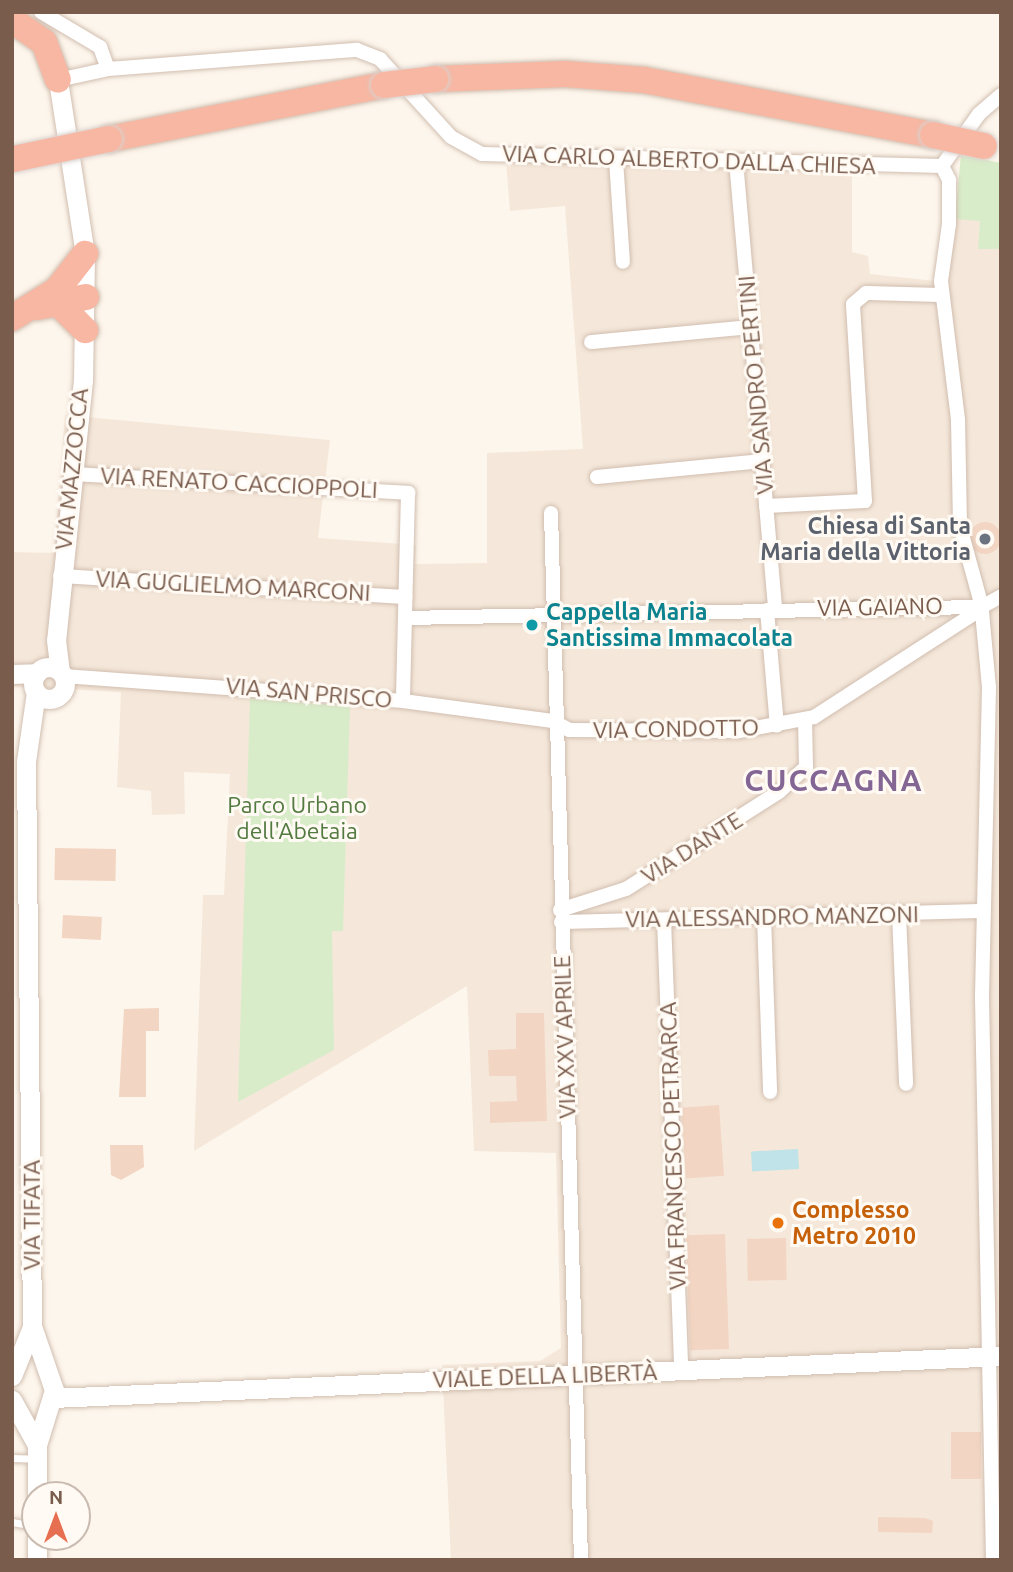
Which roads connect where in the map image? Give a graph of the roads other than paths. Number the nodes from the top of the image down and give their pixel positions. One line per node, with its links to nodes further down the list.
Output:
1 (41, 12): 3 (street)
2 (12, 19): 4 (highway)
3 (107, 69): 4 (street, VIA CARLO ALBERTO DALLA CHIESA); 8 (street, VIA CARLO ALBERTO DALLA CHIESA)
4 (58, 80): 11 (street)
5 (1001, 95): 10 (street)
6 (992, 148): 7 (highway, bridge)
7 (12, 159)
8 (616, 160): 9 (street, VIA CARLO ALBERTO DALLA CHIESA); 12 (street)
9 (736, 161): 10 (street, VIA CARLO ALBERTO DALLA CHIESA); 16 (street, VIA SANDRO PERTINI)
10 (943, 166): 13 (street)
11 (86, 254): 14 (highway)
12 (623, 262)
13 (942, 295): 22 (street); 27 (street)
14 (60, 301): 15 (highway); 17 (highway)
15 (12, 318)
16 (751, 327): 18 (street); 19 (street, VIA SANDRO PERTINI)
17 (85, 330): 20 (street, VIA MAZZOCCA)
18 (591, 342)
19 (762, 461): 21 (street); 22 (street, VIA SANDRO PERTINI)
20 (71, 474): 24 (street, VIA MAZZOCCA); 26 (street, VIA RENATO CACCIOPPOLI)
21 (597, 477)
22 (766, 506): 28 (street, VIA SANDRO PERTINI)
23 (551, 513): 29 (street, VIA XXV APRILE)
24 (60, 576): 26 (street, VIA GUGLIELMO MARCONI); 32 (street, VIA MAZZOCCA)
25 (1001, 596): 27 (street, VIA CONDOTTO)
26 (405, 597): 30 (street)
27 (984, 608): 28 (street, VIA GAIANO); 34 (street, VIA CONDOTTO); 38 (street)
28 (771, 610): 29 (street, VIA GAIANO); 37 (street, VIA SANDRO PERTINI)
29 (551, 615): 30 (street, VIA GAIANO); 35 (street, VIA XXV APRILE)
30 (405, 618): 33 (street)
31 (12, 676): 32 (street, VIA SAN PRISCO)
32 (46, 678): 33 (street, VIA SAN PRISCO); 36 (street, VIA TIFATA); 36 (street, VIA TIFATA)
33 (402, 701): 35 (street, VIA SAN PRISCO)
34 (804, 719): 37 (street, VIA CONDOTTO); 40 (street, VIA DANTE)
35 (553, 721): 37 (street, VIA CONDOTTO); 40 (street, VIA XXV APRILE)
36 (33, 726): 45 (street, VIA TIFATA)
37 (778, 726)
38 (982, 911): 39 (street, VIA ALESSANDRO MANZONI); 46 (street)
39 (899, 914): 41 (street, VIA ALESSANDRO MANZONI); 43 (street)
40 (560, 916): 42 (street, VIA ALESSANDRO MANZONI); 50 (street, VIA XXV APRILE)
41 (764, 917): 42 (street, VIA ALESSANDRO MANZONI); 44 (street)
42 (664, 920): 47 (street, VIA FRANCESCO PETRARCA)
43 (906, 1084)
44 (770, 1092)
45 (32, 1326): 48 (street, VIA TIFATA); 49 (street, VIA TIFATA)
46 (996, 1355): 47 (street, VIALE DELLA LIBERTÀ); 58 (street)
47 (681, 1371): 50 (street, VIALE DELLA LIBERTÀ)
48 (14, 1374): 49 (street, VIA TIFATA)
49 (49, 1374): 51 (street, VIALE DELLA LIBERTÀ); 52 (street, VIA TIFATA)
50 (574, 1374): 51 (street, VIALE DELLA LIBERTÀ); 57 (street, VIA XXV APRILE)
51 (88, 1391): 52 (street, VIALE DELLA LIBERTÀ)
52 (50, 1401): 53 (street, VIA TIFATA); 54 (street, VIA TIFATA)
53 (17, 1404): 54 (street, VIA TIFATA)
54 (37, 1452): 55 (lane); 56 (street, VIA TIFATA)
55 (12, 1458)
56 (37, 1481)
57 (581, 1560)
58 (993, 1560)

